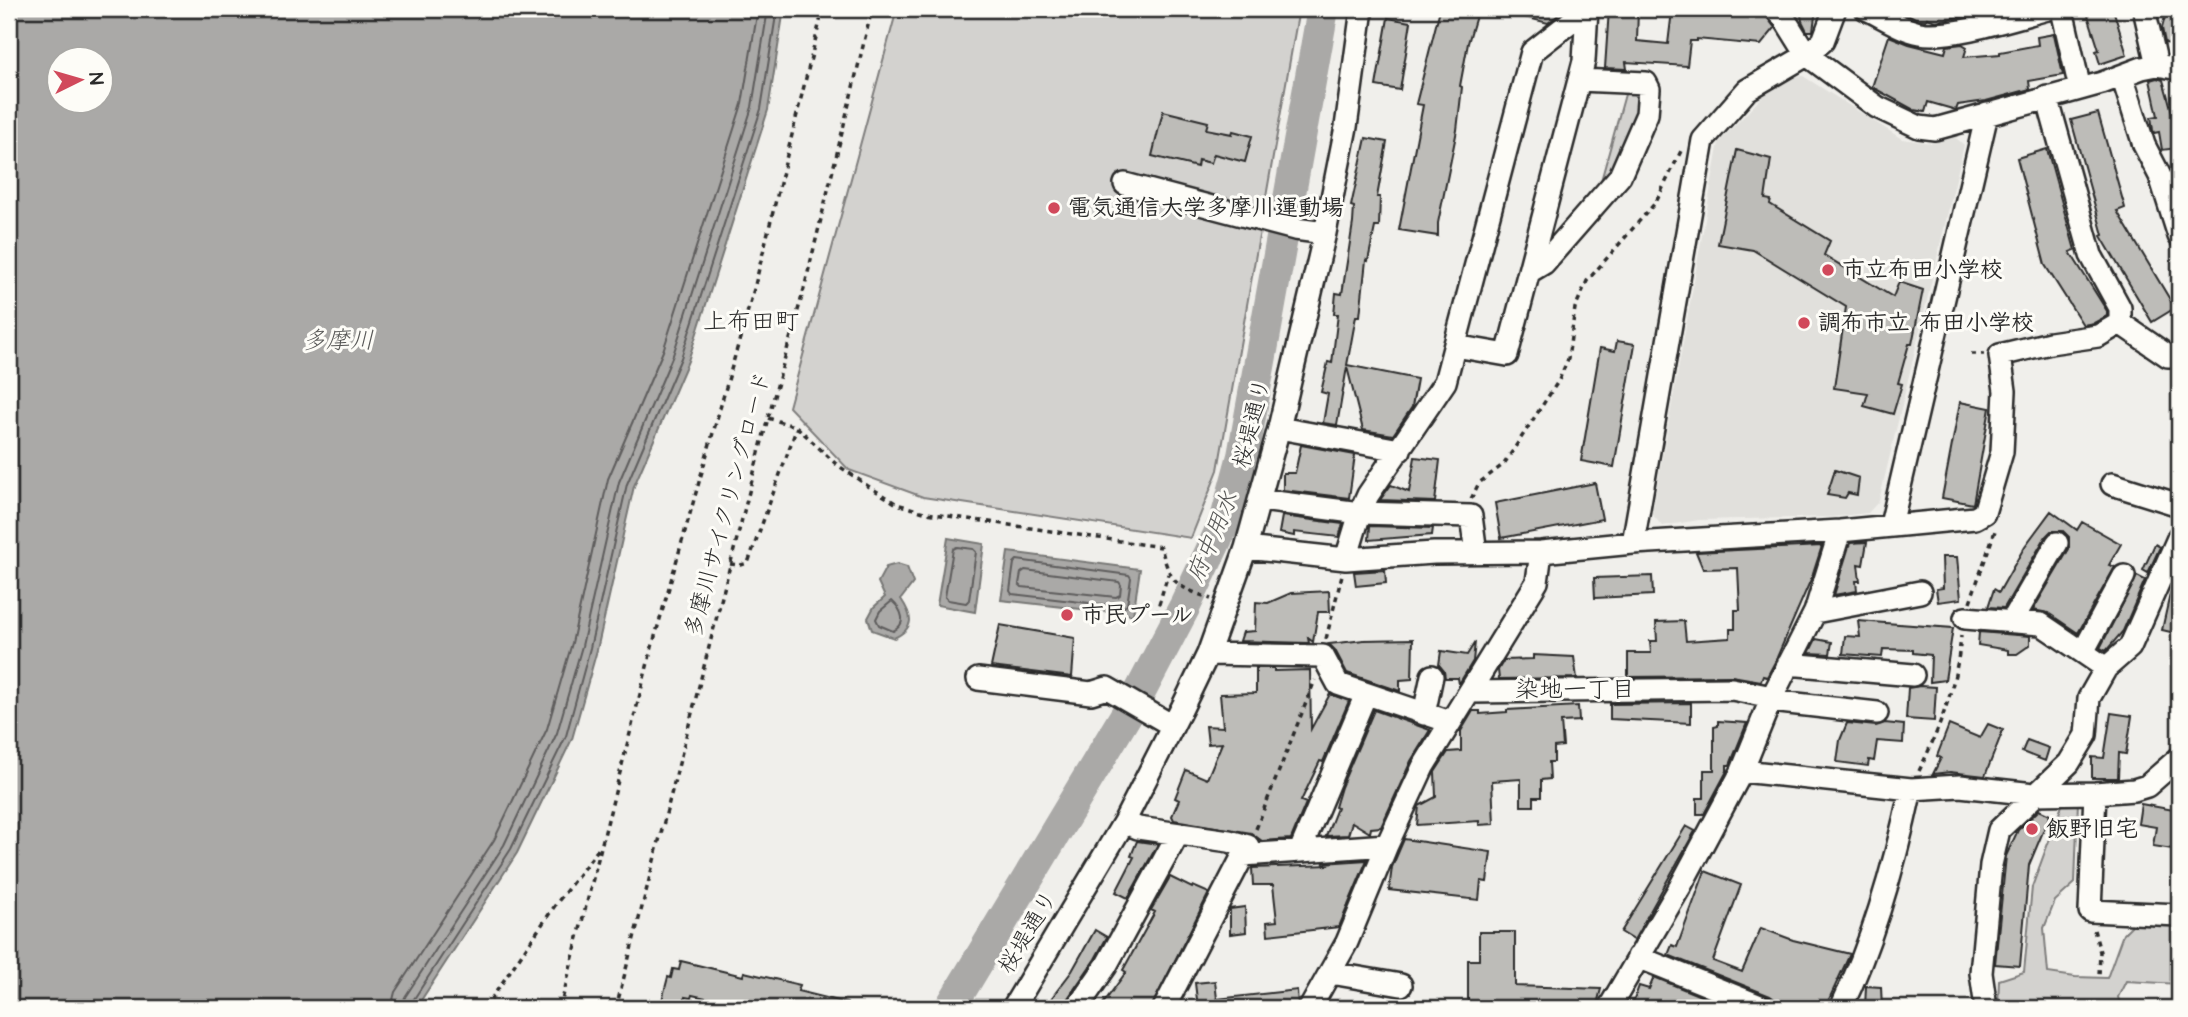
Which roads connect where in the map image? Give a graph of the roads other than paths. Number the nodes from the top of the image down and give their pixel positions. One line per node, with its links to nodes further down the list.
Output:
1 (1362, 9): 18 (street, 桜堤通り)
2 (1587, 9): 13 (street); 22 (street)
3 (1776, 9): 9 (street)
4 (1835, 9): 9 (street)
5 (1866, 9): 6 (street)
6 (2048, 9)
7 (2059, 9): 14 (street)
8 (2144, 9): 10 (street)
9 (1807, 55): 16 (street); 33 (street)
10 (2157, 65): 11 (street); 12 (street)
11 (2179, 69)
12 (2122, 76): 14 (street); 19 (street)
13 (1579, 80): 20 (street); 20 (street)
14 (2080, 89): 15 (street)
15 (2047, 97): 16 (street); 21 (street)
16 (1987, 114): 30 (street)
17 (1125, 184): 18 (street)
18 (1325, 233): 24 (street, 桜堤通り)
19 (2179, 236)
20 (1529, 272): 22 (street)
21 (2120, 323): 23 (street); 30 (street)
22 (1455, 346): 25 (street)
23 (2179, 356)
24 (1279, 428): 25 (street); 27 (street, 桜堤通り)
25 (1400, 450): 29 (street)
26 (2112, 484): 28 (street)
27 (1260, 500): 29 (street); 35 (street, 桜堤通り)
28 (2179, 505)
29 (1360, 513): 37 (street); 38 (street)
30 (1892, 525): 31 (street)
31 (1840, 531): 33 (street); 41 (street)
32 (2179, 536): 47 (street)
33 (1633, 543): 36 (street)
34 (2057, 543): 43 (street)
35 (1247, 548): 38 (street); 45 (street, 桜堤通り)
36 (1541, 551): 37 (street); 51 (street)
37 (1476, 553): 38 (street)
38 (1346, 559)
39 (2124, 576): 44 (street)
40 (1920, 592): 41 (street)
41 (1815, 612): 46 (street)
42 (1965, 618): 43 (street)
43 (2012, 621): 44 (street)
44 (2083, 652): 47 (street)
45 (1208, 654): 52 (street); 57 (street, 桜堤通り)
46 (1788, 664): 48 (street); 53 (street)
47 (2106, 668): 62 (street)
48 (1913, 675)
49 (1432, 676): 55 (street)
50 (978, 679): 57 (street)
51 (1470, 692): 53 (street); 56 (street)
52 (1366, 694): 55 (street); 67 (street)
53 (1771, 699): 54 (street); 59 (street)
54 (1877, 713)
55 (1424, 714): 56 (street)
56 (1450, 722): 65 (street)
57 (1173, 726): 63 (street, 桜堤通り)
58 (2179, 758): 61 (street)
59 (1742, 771): 60 (street); 69 (street)
60 (1911, 789): 62 (street); 78 (street)
61 (2095, 793): 62 (street); 68 (street)
62 (2034, 794): 79 (street)
63 (1125, 822): 64 (street); 73 (street, 桜堤通り)
64 (1178, 834): 66 (street); 74 (street)
65 (1387, 845): 67 (street); 70 (street)
66 (1246, 851): 67 (street); 75 (street)
67 (1300, 851)
68 (2179, 915)
69 (1638, 957): 72 (street); 77 (street)
70 (1331, 973): 71 (street); 76 (street)
71 (1401, 985)
72 (1612, 1007)
73 (1013, 1008)
74 (1077, 1008)
75 (1164, 1008)
76 (1310, 1008)
77 (1765, 1008)
78 (1841, 1008)
79 (1986, 1008)

